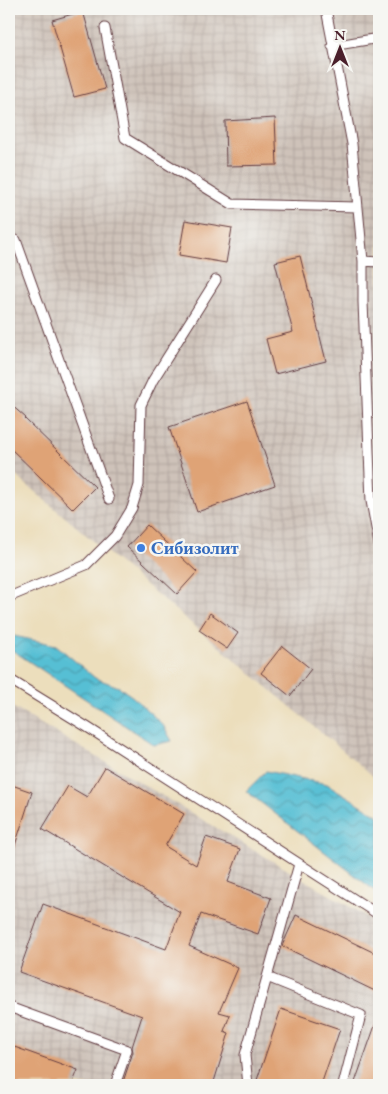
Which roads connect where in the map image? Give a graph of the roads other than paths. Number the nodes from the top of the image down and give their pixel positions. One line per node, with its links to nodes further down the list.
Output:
1 (326, 9): 4 (lane)
2 (105, 28): 5 (lane)
3 (379, 38): 4 (lane)
4 (332, 46): 5 (lane)
5 (358, 207): 7 (lane)
6 (9, 243): 10 (lane)
7 (363, 261): 8 (lane); 11 (lane)
8 (379, 262)
9 (216, 280): 12 (lane)
10 (109, 499)
11 (379, 544)
12 (9, 597)
13 (9, 679): 14 (lane)
14 (299, 864): 15 (lane); 16 (lane)
15 (379, 915)
16 (267, 977): 19 (lane); 20 (lane)
17 (9, 1007): 18 (lane)
18 (115, 1085)
19 (248, 1085)
20 (343, 1085)

